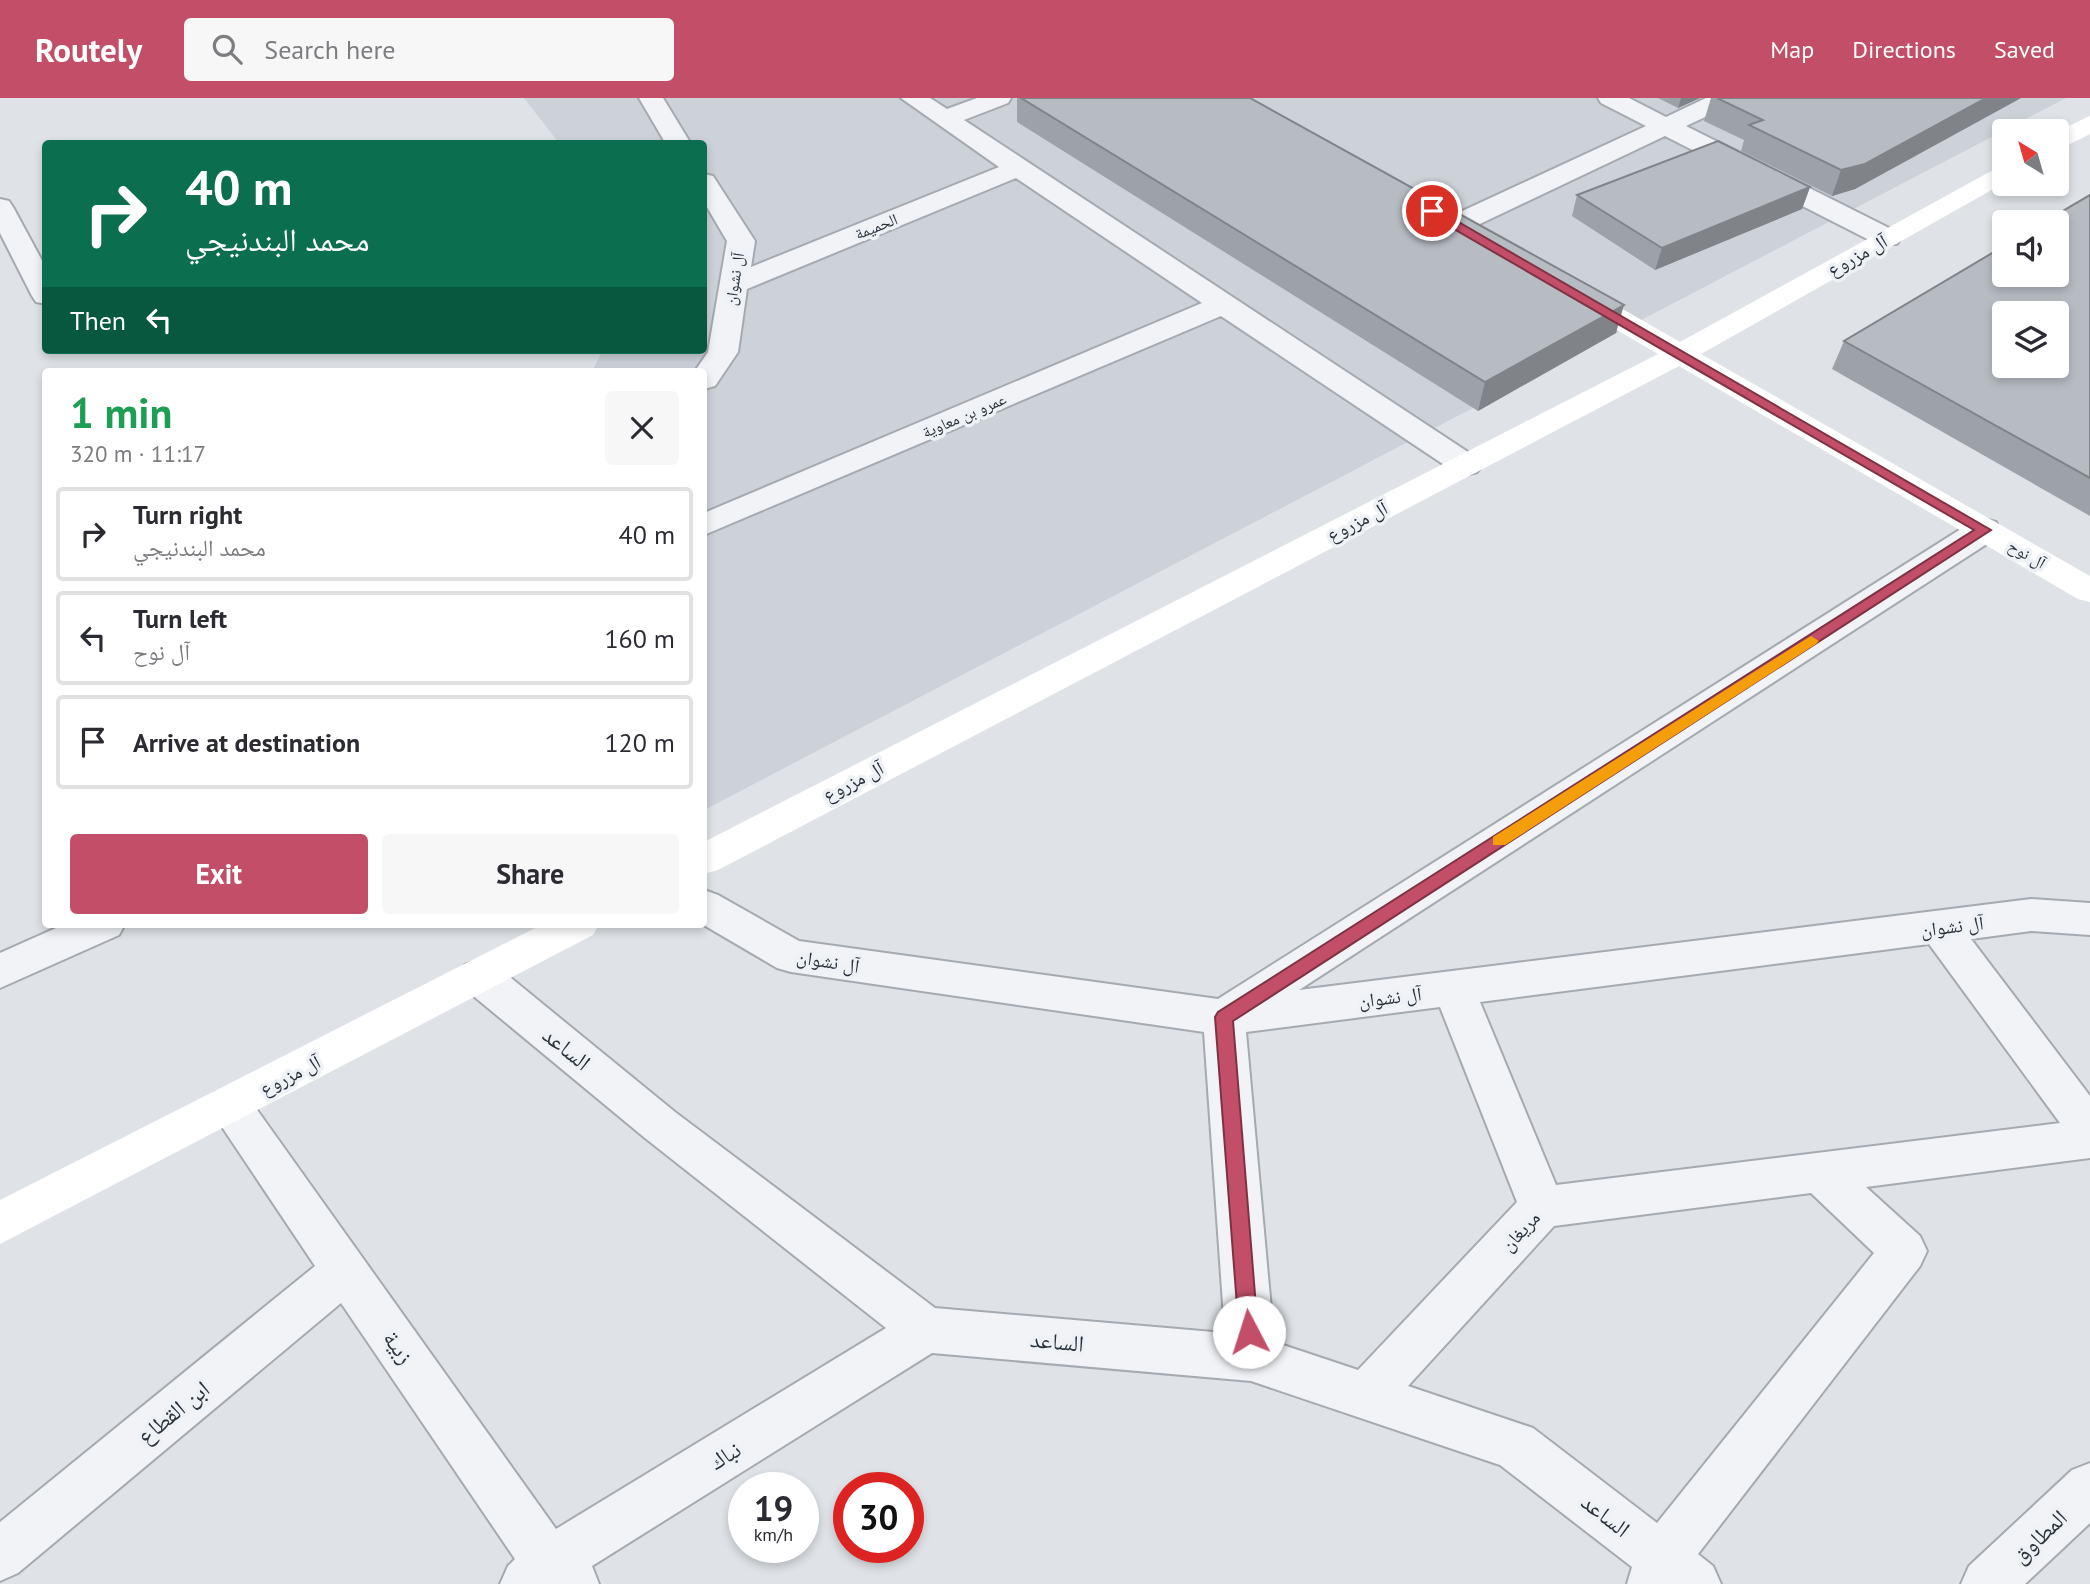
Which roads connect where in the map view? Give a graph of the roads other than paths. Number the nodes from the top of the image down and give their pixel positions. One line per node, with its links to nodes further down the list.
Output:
1 (651, 98): 10 (street)
2 (913, 98): 6 (street)
3 (999, 98): 6 (street)
4 (1609, 98): 8 (street)
5 (1726, 98): 8 (street)
6 (945, 119): 11 (street)
7 (2090, 124): 9 (street)
8 (1665, 126): 15 (street); 16 (street)
9 (2069, 136)
10 (677, 140)
11 (1019, 168): 18 (street, الحميمة); 20 (street)
12 (1992, 179): 16 (street, آل مزروع)
13 (707, 187): 18 (street, آل نشوان)
14 (3, 218): 19 (street)
15 (1455, 225)
16 (1887, 238): 21 (street, آل مزروع)
17 (1550, 279): 21 (street, آل نوح)
18 (734, 284): 22 (street, آل نشوان)
19 (42, 289)
20 (1224, 304): 23 (street); 24 (street, عمرو بن معاوية)
21 (1680, 354): 23 (street, آل مزروع); 25 (street, آل نوح)
22 (707, 376)
23 (1466, 464): 27 (street, آل مزروع)
24 (707, 524)
25 (1984, 530): 26 (street, آل نوح); 36 (street)
26 (2090, 591)
27 (707, 857)
28 (707, 908): 36 (street, آل نشوان)
29 (2090, 919): 32 (street, آل نشوان)
30 (96, 928): 33 (street)
31 (572, 928): 34 (street, آل مزروع)
32 (1938, 928): 35 (street, آل نشوان); 38 (street)
33 (0, 971)
34 (480, 977): 37 (street, آل مزروع); 44 (street, الساعد)
35 (1454, 989): 36 (street, آل نشوان); 41 (street, مريغان)
36 (1224, 1017): 45 (street)
37 (230, 1106): 42 (street, آل مزروع); 43 (street, زبية)
38 (2090, 1130)
39 (2090, 1139): 40 (street)
40 (1819, 1172): 41 (street); 49 (street)
41 (1542, 1206): 46 (street, مريغان)
42 (0, 1223)
43 (346, 1270): 48 (street, ابن القطاع); 50 (street, زبية)
44 (926, 1330): 45 (street, الساعد); 50 (street, نباك)
45 (1251, 1358): 46 (street, الساعد)
46 (1366, 1396): 49 (street, الساعد)
47 (2090, 1488): 51 (street, المطاوق)
48 (0, 1555)
49 (1669, 1576)
50 (549, 1577)
51 (1987, 1584)

